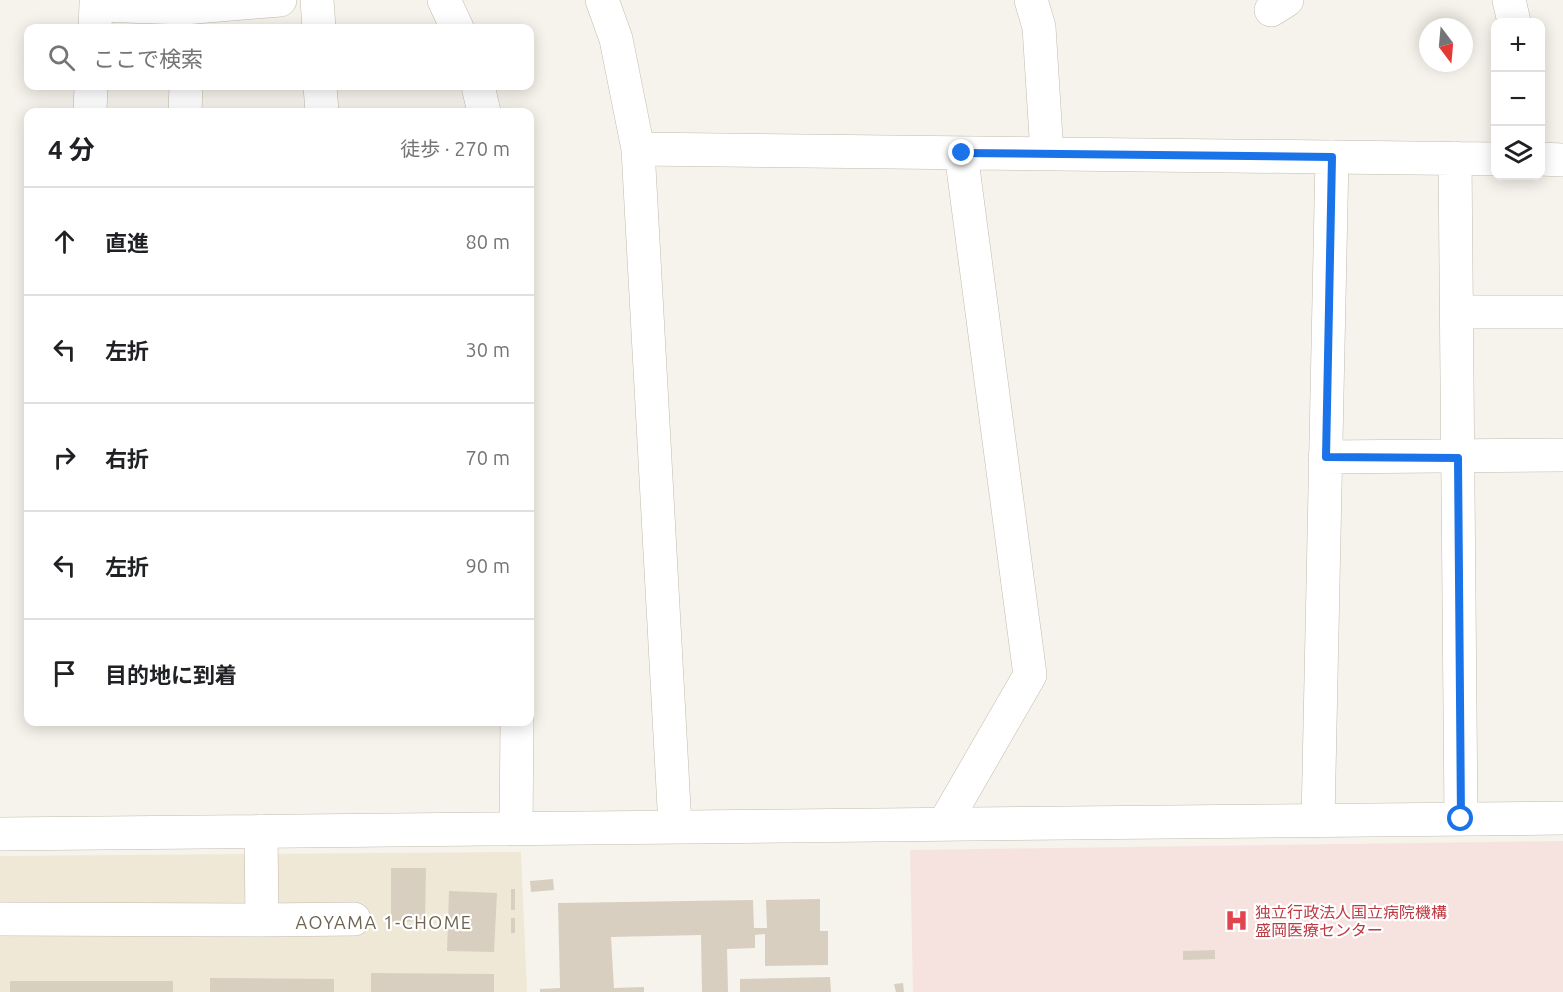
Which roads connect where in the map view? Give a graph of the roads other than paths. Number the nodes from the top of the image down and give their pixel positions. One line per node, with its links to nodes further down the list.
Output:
1 (280, 0): 8 (street)
2 (317, 0): 10 (street)
3 (444, 0): 11 (street)
4 (602, 0): 20 (street)
5 (1031, 0): 22 (street)
6 (1509, 0): 9 (street)
7 (96, 11): 8 (street)
8 (185, 18)
9 (1513, 18)
10 (319, 24)
11 (455, 24)
12 (91, 90): 16 (street)
13 (186, 90): 17 (street)
14 (320, 90): 18 (street)
15 (479, 90): 19 (street)
16 (90, 108)
17 (185, 108)
18 (322, 108)
19 (483, 108)
20 (638, 149): 21 (street); 36 (street)
21 (962, 153): 22 (street); 35 (street)
22 (1047, 154): 23 (street)
23 (1332, 157): 24 (street); 29 (street)
24 (1455, 158): 25 (street); 26 (street)
25 (1491, 159)
26 (1457, 312): 27 (street); 30 (street)
27 (1563, 312)
28 (1563, 455): 30 (street)
29 (1326, 457): 30 (street); 34 (street)
30 (1458, 458): 33 (street)
31 (517, 726): 37 (street)
32 (1563, 818): 33 (street)
33 (1461, 819): 34 (street)
34 (1318, 821): 35 (street)
35 (944, 824): 36 (street)
36 (675, 826): 37 (street)
37 (516, 829): 38 (street)
38 (261, 831): 39 (street); 42 (street)
39 (0, 834)
40 (0, 919): 42 (street)
41 (354, 919): 42 (street)
42 (262, 920)

